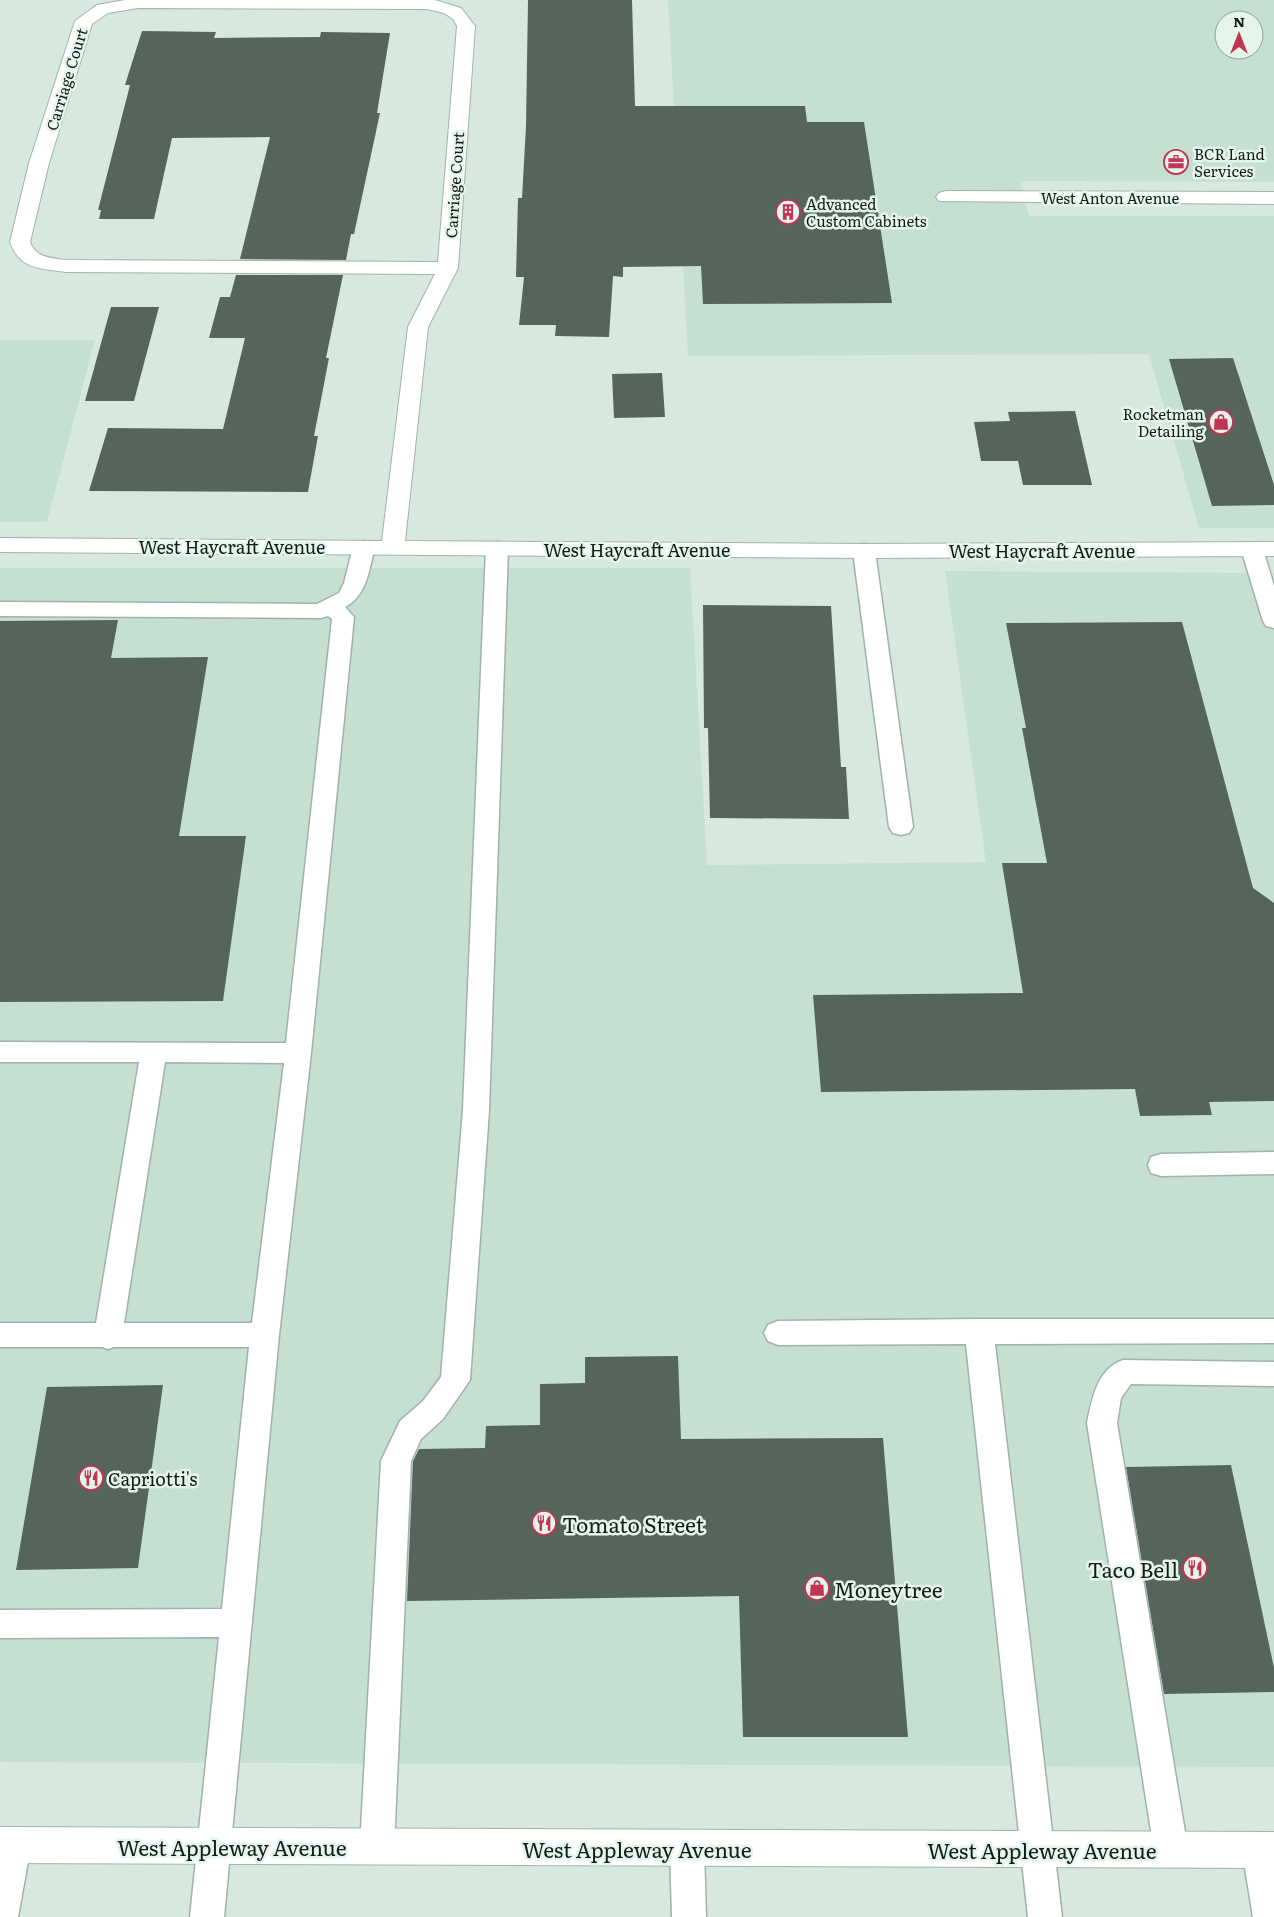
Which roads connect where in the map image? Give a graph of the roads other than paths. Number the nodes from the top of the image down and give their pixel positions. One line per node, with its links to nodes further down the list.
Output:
1 (946, 197): 2 (street, West Anton Avenue)
2 (1274, 198)
3 (448, 268): 3 (street, Carriage Court); 6 (street, Carriage Court)
4 (0, 545): 5 (street, West Haycraft Avenue)
5 (364, 547): 6 (street, West Haycraft Avenue); 10 (lane)
6 (393, 547): 7 (street, West Haycraft Avenue)
7 (497, 548): 9 (street, West Haycraft Avenue); 30 (lane)
8 (1263, 549): 9 (street, West Haycraft Avenue); 12 (lane)
9 (864, 551): 13 (lane)
10 (330, 606): 11 (lane); 16 (lane)
11 (0, 609)
12 (1274, 621)
13 (901, 827)
14 (154, 1051): 15 (lane); 16 (lane); 24 (lane)
15 (0, 1052)
16 (298, 1053): 23 (lane)
17 (1274, 1163): 18 (lane)
18 (1161, 1165)
19 (979, 1331): 20 (lane); 21 (lane); 32 (lane)
20 (1274, 1331)
21 (778, 1334)
22 (0, 1335): 24 (lane)
23 (265, 1335): 24 (lane); 26 (lane)
24 (108, 1337)
25 (1274, 1374): 33 (lane)
26 (237, 1623): 27 (lane); 29 (lane)
27 (0, 1624)
28 (7, 1845): 29 (street, West Appleway Avenue); 35 (lane)
29 (216, 1847): 30 (street, West Appleway Avenue); 36 (lane)
30 (378, 1847): 31 (street, West Appleway Avenue)
31 (687, 1848): 32 (street, West Appleway Avenue); 37 (lane)
32 (1038, 1849): 33 (street, West Appleway Avenue); 38 (lane)
33 (1171, 1850): 34 (street, West Appleway Avenue)
34 (1266, 1850): 39 (lane)
35 (1, 1917)
36 (207, 1917)
37 (689, 1917)
38 (1045, 1917)
39 (1270, 1917)

